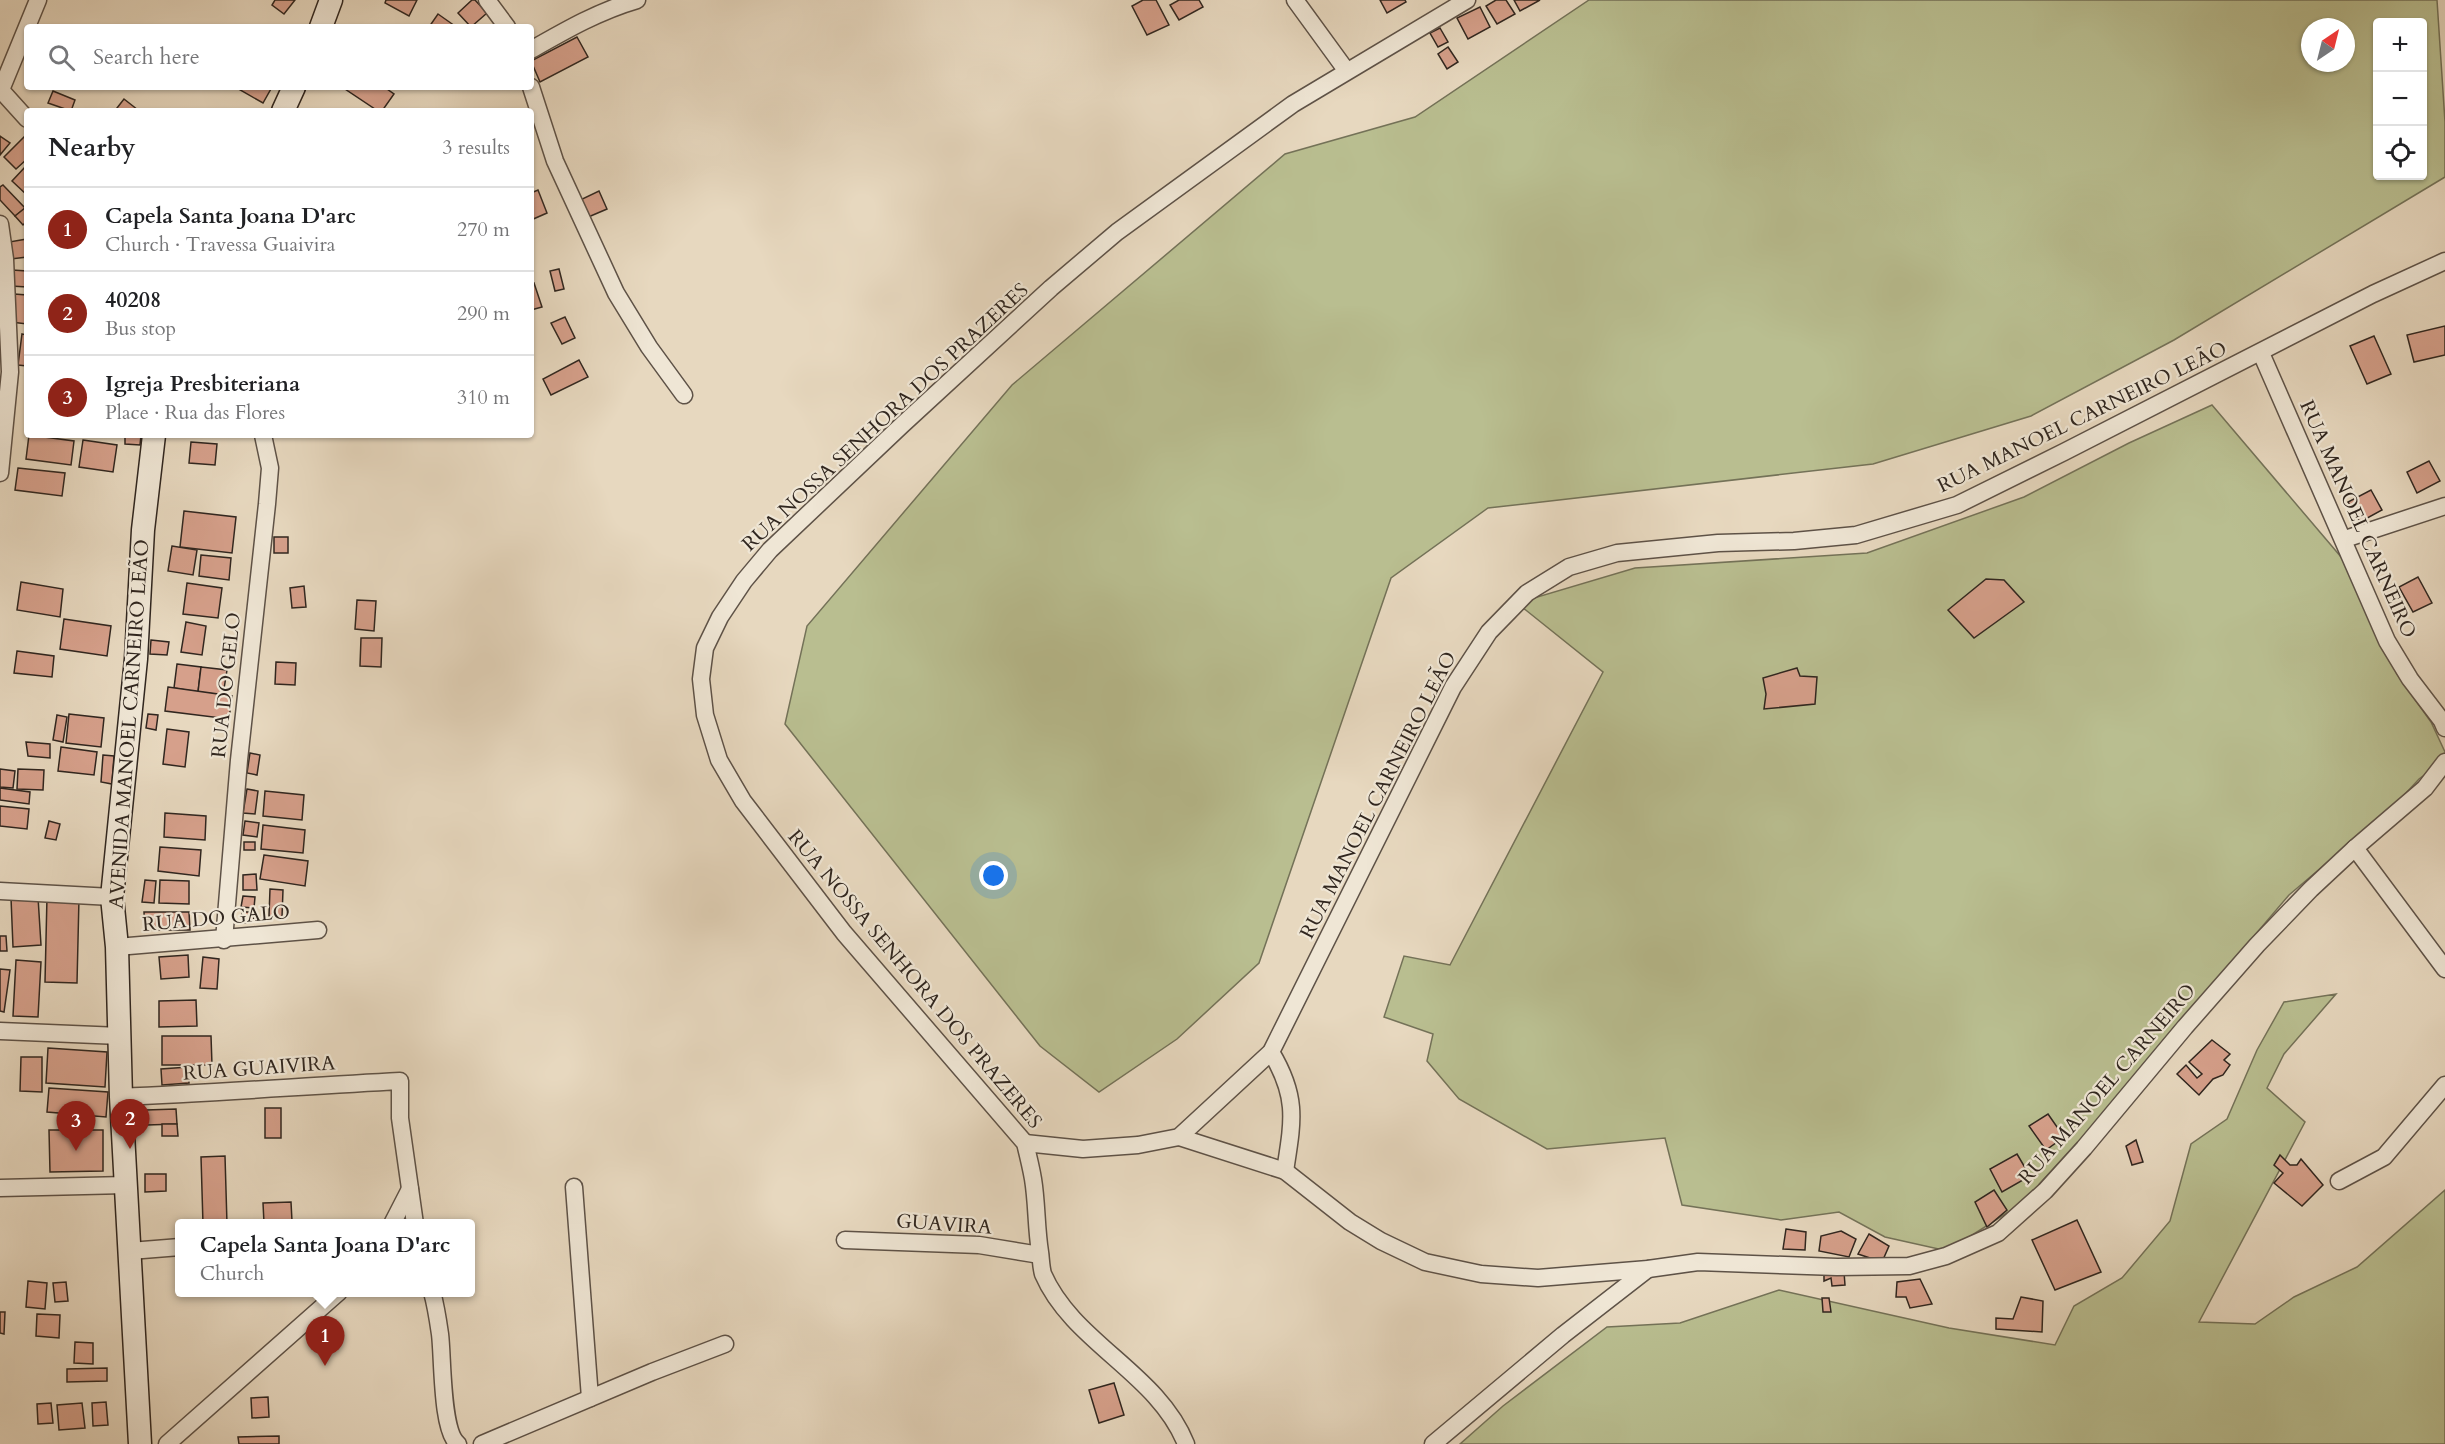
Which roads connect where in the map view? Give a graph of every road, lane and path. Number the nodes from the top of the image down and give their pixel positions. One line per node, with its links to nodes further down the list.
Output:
1 (38, 0): 7 (street)
2 (331, 0): 8 (main road)
3 (487, 0): 9 (street)
4 (637, 0): 11 (street)
5 (1295, 0): 12 (street)
6 (1467, 0): 12 (street, RUA NOSSA SENHORA DOS PRAZERES)
7 (28, 24)
8 (322, 24)
9 (505, 24)
10 (24, 34): 13 (street)
11 (534, 48)
12 (1346, 70): 43 (street, RUA NOSSA SENHORA DOS PRAZERES)
13 (1, 90): 17 (street)
14 (293, 90): 16 (main road)
15 (532, 90): 22 (street)
16 (284, 108)
17 (24, 117)
18 (0, 224): 20 (street)
19 (2445, 261): 21 (street, RUA MANOEL CARNEIRO LEÃO)
20 (3, 309): 25 (street)
21 (2260, 353): 27 (street, RUA MANOEL CARNEIRO); 39 (street, RUA MANOEL CARNEIRO LEÃO)
22 (684, 394)
23 (154, 438): 32 (main road, AVENIDA MANOEL CARNEIRO LEÃO)
24 (263, 438): 34 (street, RUA DO GELO)
25 (0, 473)
26 (2445, 506): 27 (street)
27 (2345, 539): 28 (street, RUA MANOEL CARNEIRO)
28 (2444, 719)
29 (2445, 762): 30 (street, RUA MANOEL CARNEIRO)
30 (2355, 848): 36 (street); 56 (street, RUA MANOEL CARNEIRO)
31 (0, 891): 32 (street)
32 (112, 897): 35 (main road, AVENIDA MANOEL CARNEIRO LEÃO)
33 (318, 930): 34 (street, RUA DO GALO)
34 (224, 940): 35 (street, RUA DO GALO)
35 (117, 947): 38 (main road, AVENIDA MANOEL CARNEIRO LEÃO)
36 (2445, 969)
37 (0, 1030): 38 (street)
38 (120, 1036): 41 (main road, AVENIDA MANOEL CARNEIRO LEÃO)
39 (1271, 1052): 42 (street, RUA MANOEL CARNEIRO LEÃO); 44 (street)
40 (2445, 1085): 45 (street)
41 (122, 1097): 46 (main road, AVENIDA MANOEL CARNEIRO LEÃO); 49 (street, RUA GUAIVIRA)
42 (1179, 1137): 43 (street); 44 (street, RUA MANOEL CARNEIRO)
43 (1025, 1143): 55 (street, RUA NOSSA SENHORA DOS PRAZERES)
44 (1285, 1171): 56 (street, RUA MANOEL CARNEIRO)
45 (2339, 1181)
46 (126, 1185): 48 (street); 54 (main road, AVENIDA MANOEL CARNEIRO LEÃO)
47 (574, 1186): 60 (street)
48 (0, 1188)
49 (410, 1189): 50 (street); 51 (street)
50 (395, 1219)
51 (414, 1219)
52 (845, 1240): 55 (street, GUAVIRA)
53 (175, 1247): 54 (street)
54 (130, 1251): 61 (main road, AVENIDA MANOEL CARNEIRO LEÃO)
55 (1040, 1255): 65 (street, RUA NOSSA SENHORA DOS PRAZERES)
56 (1648, 1269): 66 (street)
57 (334, 1297): 62 (street)
58 (433, 1297): 63 (street)
59 (725, 1344): 60 (street)
60 (590, 1398): 64 (street)
61 (140, 1444)
62 (167, 1444)
63 (458, 1444)
64 (482, 1444)
65 (1186, 1444)
66 (1433, 1444)

